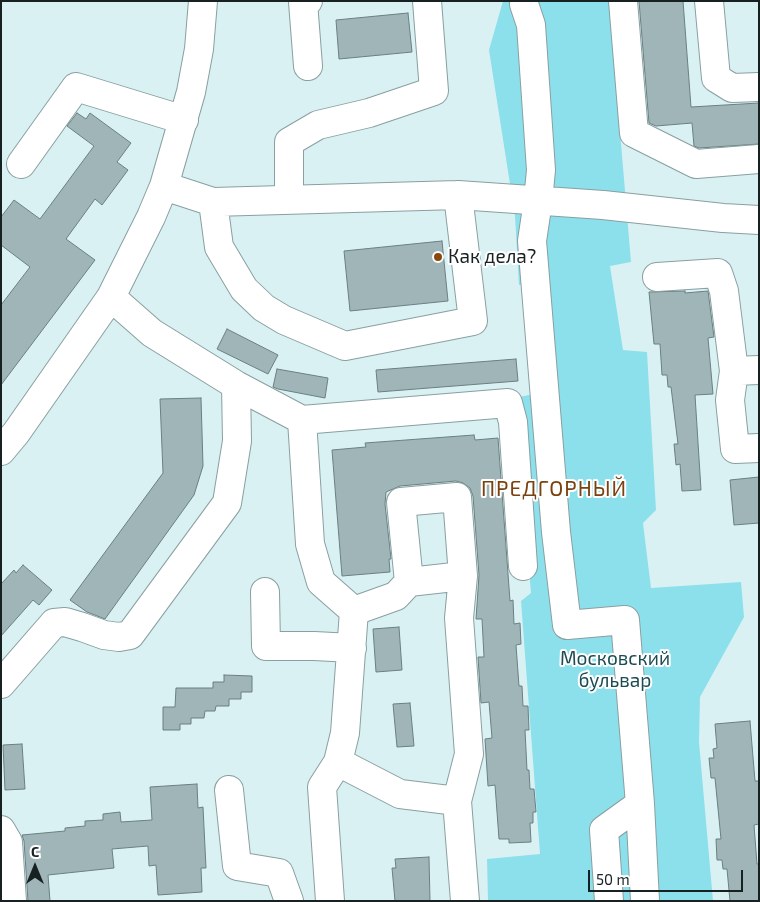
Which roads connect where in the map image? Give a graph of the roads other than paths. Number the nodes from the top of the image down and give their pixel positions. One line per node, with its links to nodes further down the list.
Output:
1 (203, 1): 9 (street)
2 (308, 1): 7 (street)
3 (426, 1): 14 (street)
4 (623, 1): 10 (street)
5 (709, 1): 8 (street)
6 (524, 3): 15 (street)
7 (308, 66)
8 (759, 87)
9 (184, 120): 11 (street); 12 (street)
10 (759, 159)
11 (21, 164)
12 (164, 186): 16 (street); 19 (street)
13 (458, 195): 14 (street); 15 (street); 16 (street)
14 (290, 199): 16 (street)
15 (538, 201): 17 (street); 35 (street)
16 (213, 202)
17 (759, 220)
18 (657, 277): 20 (street)
19 (111, 297): 21 (street); 24 (street)
20 (746, 371): 23 (street)
21 (236, 385): 22 (street); 31 (street)
22 (302, 420): 25 (street); 29 (street)
23 (759, 448)
24 (1, 451)
25 (523, 566)
26 (463, 576): 27 (street); 27 (street); 34 (street)
27 (409, 582): 29 (street)
28 (265, 592): 30 (street)
29 (354, 612): 30 (street)
30 (352, 648): 32 (street)
31 (1, 684)
32 (338, 762): 34 (street); 39 (street)
33 (229, 790): 38 (street)
34 (457, 801): 40 (street)
35 (640, 804): 41 (street); 42 (street)
36 (1, 830): 37 (street)
37 (12, 901)
38 (289, 901)
39 (330, 901)
40 (465, 901)
41 (608, 901)
42 (645, 901)

